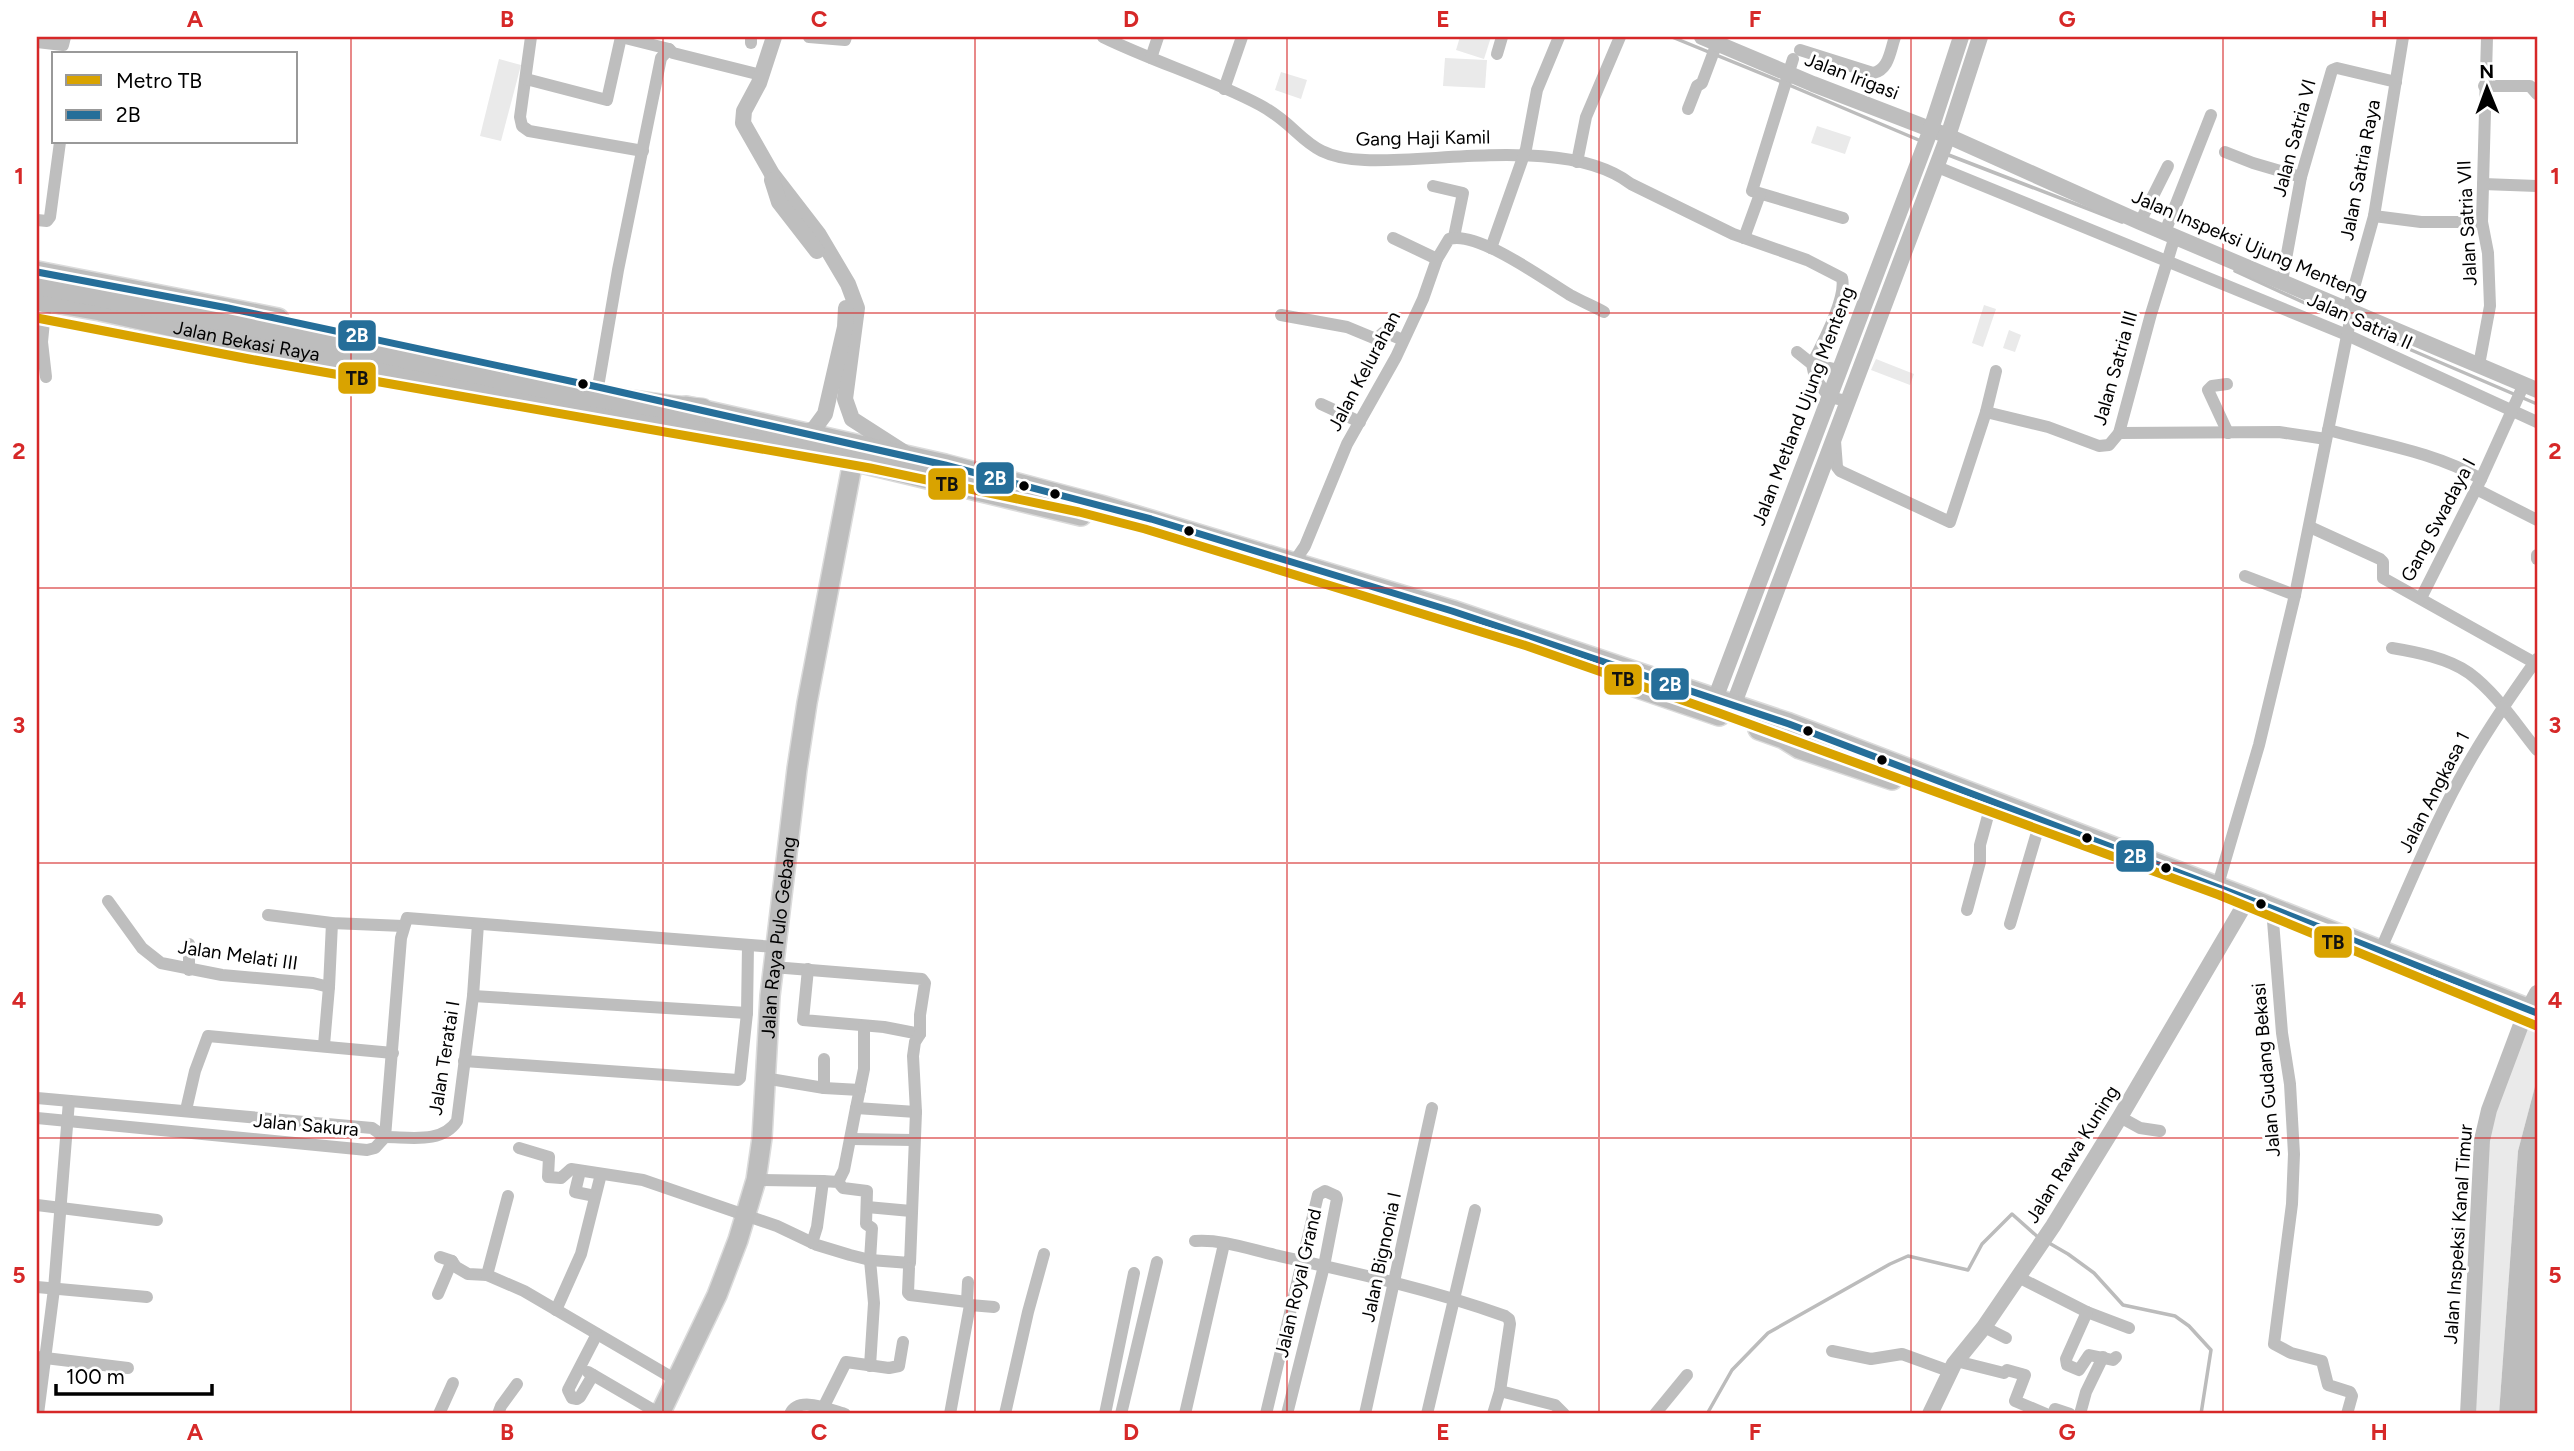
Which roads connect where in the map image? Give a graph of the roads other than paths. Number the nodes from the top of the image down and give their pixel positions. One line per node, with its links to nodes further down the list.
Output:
1 (65, 37): 18 (street)
2 (531, 37): 25 (street)
3 (621, 37): 19 (street); 25 (street)
4 (775, 37): 24 (street)
5 (811, 37): 6 (street)
6 (846, 37)
7 (1103, 37): 22 (street, Gang Haji Kamil)
8 (1158, 37): 22 (street)
9 (1242, 37): 28 (street)
10 (1502, 37): 21 (street)
11 (1559, 37): 37 (street)
12 (1620, 37): 38 (street)
13 (1895, 37): 23 (street)
14 (1961, 37): 32 (street, Jalan Metland Ujung Menteng)
15 (1980, 37): 33 (street, Jalan Metland Ujung Menteng)
16 (2403, 37): 26 (street, Jalan Satria Raya)
17 (2487, 37): 27 (street, Jalan Satria VII)
18 (37, 42)
19 (669, 43): 24 (street); 35 (street)
20 (1711, 44): 23 (street, Jalan Irigasi); 30 (street)
21 (1497, 54)
22 (1151, 58): 28 (street, Gang Haji Kamil)
23 (1791, 71): 32 (street, Jalan Irigasi); 45 (street)
24 (761, 75): 61 (street)
25 (526, 79): 35 (street)
26 (2396, 82): 41 (street, Jalan Satria VI); 46 (street, Jalan Satria Raya)
27 (2484, 86): 29 (street); 42 (street, Jalan Satria VII)
28 (1224, 89): 37 (street, Gang Haji Kamil)
29 (2537, 94)
30 (1688, 109)
31 (2211, 115): 53 (street, Jalan Satria III)
32 (1930, 130): 33 (street, Jalan Irigasi); 70 (street, Jalan Metland Ujung Menteng)
33 (1947, 137): 39 (street, Jalan Metland Ujung Menteng); 49 (street, Jalan Inspeksi Ujung Menteng)
34 (60, 144): 48 (street)
35 (643, 151): 74 (street)
36 (2225, 152): 41 (street)
37 (1524, 155): 38 (street, Gang Haji Kamil); 55 (street)
38 (1577, 162): 54 (street, Gang Haji Kamil)
39 (1936, 165): 57 (street, Jalan Satria II); 77 (street, Jalan Metland Ujung Menteng)
40 (2168, 166): 49 (street)
41 (2301, 177): 59 (street, Jalan Satria VI)
42 (2483, 184): 44 (street); 50 (street, Jalan Satria VII)
43 (1433, 186): 52 (street)
44 (2537, 186)
45 (1760, 194): 47 (street); 54 (street)
46 (2374, 216): 50 (street); 62 (street, Jalan Satria Raya)
47 (1843, 218)
48 (37, 220)
49 (2140, 222): 53 (street, Jalan Inspeksi Ujung Menteng)
50 (2482, 222): 69 (street, Jalan Satria VII)
51 (1393, 237): 56 (street)
52 (1454, 237): 55 (street); 56 (street, Jalan Kelurahan)
53 (2171, 237): 57 (street, Jalan Satria III); 59 (street, Jalan Inspeksi Ujung Menteng)
54 (1744, 238): 68 (street, Gang Haji Kamil)
55 (1491, 248): 63 (street)
56 (1437, 259): 66 (street, Jalan Kelurahan)
57 (2167, 259): 65 (street, Jalan Satria II); 84 (street, Jalan Satria III)
58 (37, 272): 74 (highway, Jalan Bekasi Raya)
59 (2282, 281): 62 (street, Jalan Inspeksi Ujung Menteng)
60 (40, 294): 72 (street); 80 (highway); 89 (highway, Jalan Bekasi Raya)
61 (851, 308): 85 (street); 90 (street)
62 (2351, 311): 65 (street, Jalan Satria Raya); 69 (street, Jalan Inspeksi Ujung Menteng)
63 (1604, 312)
64 (1281, 315): 66 (street)
65 (2347, 333): 79 (street, Jalan Satria II); 87 (street, Jalan Satria Raya)
66 (1403, 340): 82 (street, Jalan Kelurahan)
67 (1797, 352): 68 (street)
68 (1812, 364): 70 (street); 76 (street)
69 (2479, 365): 75 (street, Jalan Inspeksi Ujung Menteng)
70 (1839, 370): 76 (street, Jalan Metland Ujung Menteng)
71 (1996, 371): 81 (street)
72 (46, 377)
73 (2227, 384): 86 (street)
74 (598, 387): 80 (highway, Jalan Bekasi Raya)
75 (2528, 388): 79 (street, Gang Swadaya I)
76 (1829, 397): 77 (street); 102 (street, Jalan Metland Ujung Menteng)
77 (1847, 401): 88 (street, Jalan Metland Ujung Menteng)
78 (1321, 404): 82 (street)
79 (2515, 407): 83 (street, Jalan Satria II); 91 (street, Gang Swadaya I)
80 (702, 410): 85 (highway, Jalan Bekasi Raya)
81 (1986, 412): 84 (street, Jalan Satria III); 88 (street)
82 (1360, 422): 95 (street, Jalan Kelurahan)
83 (2537, 422)
84 (2119, 432): 86 (street)
85 (804, 433): 89 (highway, Jalan Bekasi Raya)
86 (2228, 433): 87 (street)
87 (2327, 434): 91 (street); 94 (street, Jalan Satria Raya)
88 (1834, 436): 102 (street, Jalan Metland Ujung Menteng)
89 (855, 453): 90 (highway, Jalan Bekasi Raya); 92 (highway, Jalan Bekasi Raya); 120 (main road, Jalan Raya Pulo Gebang)
90 (909, 457): 92 (highway, Jalan Bekasi Raya)
91 (2479, 484): 93 (street); 98 (street, Gang Swadaya I)
92 (1108, 514): 95 (highway, Jalan Bekasi Raya); 100 (highway, Jalan Bekasi Raya)
93 (2537, 520)
94 (2310, 527): 97 (street, Jalan Satria Raya); 98 (street, Gang Swadaya I)
95 (1294, 562): 100 (highway, Jalan Bekasi Raya)
96 (2245, 576): 97 (street)
97 (2295, 595): 107 (street, Jalan Satria Raya)
98 (2421, 598): 101 (street)
99 (2392, 648): 103 (street)
100 (1589, 664): 102 (highway, Jalan Bekasi Raya); 105 (highway, Jalan Bekasi Raya)
101 (2534, 667): 103 (street, Jalan Angkasa 1)
102 (1724, 702): 107 (highway, Jalan Bekasi Raya)
103 (2502, 707): 104 (street); 119 (street, Jalan Angkasa 1)
104 (2537, 750)
105 (1989, 812): 106 (highway, Jalan Bekasi Raya); 110 (street)
106 (2038, 830): 109 (highway, Jalan Bekasi Raya); 116 (street)
107 (2217, 888): 119 (highway, Jalan Bekasi Raya)
108 (108, 901): 122 (street, Jalan Melati III)
109 (2242, 909): 112 (highway, Jalan Bekasi Raya); 143 (street, Jalan Rawa Kuning)
110 (1967, 910)
111 (268, 915): 114 (street)
112 (2273, 921): 126 (highway, Jalan Bekasi Raya); 228 (street, Jalan Gudang Bekasi)
113 (405, 922): 114 (street); 115 (street); 130 (street)
114 (332, 923): 123 (street)
115 (478, 924): 118 (street); 124 (street, Jalan Teratai I)
116 (2010, 924)
117 (189, 944): 122 (street)
118 (748, 945): 120 (street); 125 (street)
119 (2381, 951): 126 (highway, Jalan Bekasi Raya)
120 (774, 957): 121 (street); 133 (main road, Jalan Raya Pulo Gebang)
121 (808, 969): 127 (street); 128 (street)
122 (189, 970): 123 (street, Jalan Melati III)
123 (328, 987): 129 (street)
124 (472, 996): 125 (street); 132 (street, Jalan Teratai I)
125 (747, 1013): 132 (street)
126 (2533, 1015): 229 (street, Jalan Inspeksi Kanal Timur)
127 (864, 1026): 128 (street); 135 (street)
128 (920, 1034): 141 (street)
129 (324, 1045): 130 (street); 140 (street)
130 (393, 1053): 146 (street)
131 (824, 1059): 134 (street)
132 (464, 1061): 146 (street, Jalan Teratai I)
133 (764, 1078): 134 (street); 152 (main road, Jalan Raya Pulo Gebang)
134 (824, 1088): 135 (street)
135 (860, 1090): 138 (street)
136 (37, 1098): 137 (street, Jalan Sakura)
137 (69, 1101): 140 (street, Jalan Sakura); 144 (street)
138 (856, 1108): 141 (street); 147 (street)
139 (1432, 1108): 177 (street, Jalan Bignonia I)
140 (186, 1110): 146 (street, Jalan Sakura)
141 (916, 1112): 148 (street)
142 (37, 1118): 144 (street, Jalan Sakura)
143 (2120, 1118): 145 (street); 175 (street, Jalan Rawa Kuning)
144 (66, 1122): 146 (street, Jalan Sakura); 158 (street)
145 (2160, 1132)
146 (386, 1137)
147 (852, 1139): 148 (street); 154 (street)
148 (913, 1140): 161 (street)
149 (519, 1148): 150 (street)
150 (580, 1171): 151 (street); 156 (street)
151 (601, 1174): 156 (street); 162 (street)
152 (756, 1180): 153 (street); 162 (main road, Jalan Raya Pulo Gebang)
153 (823, 1181): 154 (street); 165 (street)
154 (838, 1182): 159 (street)
155 (508, 1196): 174 (street)
156 (595, 1196): 185 (street)
157 (37, 1205): 158 (street)
158 (61, 1207): 163 (street); 179 (street)
159 (867, 1207): 161 (street); 168 (street)
160 (1475, 1210): 182 (street)
161 (911, 1211): 168 (street)
162 (746, 1216): 165 (street); 200 (main road, Jalan Raya Pulo Gebang)
163 (157, 1220)
164 (1195, 1241): 166 (street)
165 (812, 1243): 168 (street)
166 (1224, 1244): 169 (street); 215 (street)
167 (1044, 1254): 212 (street)
168 (870, 1260): 195 (street)
169 (1301, 1260): 171 (street); 171 (street, Jalan Royal Grand); 216 (street, Jalan Royal Grand)
170 (1157, 1262): 214 (street)
171 (1324, 1266): 177 (street); 217 (street, Jalan Royal Grand)
172 (909, 1268): 183 (street)
173 (1134, 1273): 213 (street)
174 (487, 1275): 180 (street); 185 (street)
175 (2018, 1277): 186 (street); 187 (street, Jalan Rawa Kuning)
176 (968, 1282): 183 (street)
177 (1395, 1283): 182 (street); 218 (street, Jalan Bignonia I)
178 (37, 1287): 179 (street)
179 (54, 1289): 181 (street); 193 (street)
180 (438, 1294)
181 (147, 1297)
182 (1455, 1298): 203 (street); 219 (street)
183 (969, 1303): 184 (street); 211 (street)
184 (994, 1307)
185 (556, 1310): 189 (street)
186 (2087, 1312): 188 (street); 227 (street)
187 (1984, 1327): 190 (street); 196 (street, Jalan Rawa Kuning)
188 (2129, 1328)
189 (597, 1334): 194 (street); 200 (street)
190 (2006, 1338)
191 (903, 1342): 195 (street)
192 (1832, 1350): 196 (street)
193 (41, 1357): 197 (street); 205 (street)
194 (579, 1366): 198 (street); 198 (street)
195 (870, 1366): 204 (street)
196 (1952, 1366): 223 (street, Jalan Rawa Kuning); 224 (street)
197 (128, 1368)
198 (593, 1375): 208 (street)
199 (1687, 1375): 222 (street)
200 (677, 1380): 208 (main road, Jalan Raya Pulo Gebang)
201 (453, 1383): 206 (street)
202 (517, 1384): 207 (street)
203 (1500, 1391): 220 (street); 221 (street)
204 (823, 1408): 209 (street); 210 (street)
205 (38, 1414)
206 (439, 1414)
207 (498, 1414)
208 (660, 1414)
209 (790, 1414)
210 (845, 1414)
211 (950, 1414)
212 (1005, 1414)
213 (1105, 1414)
214 (1121, 1414)
215 (1185, 1414)
216 (1266, 1414)
217 (1287, 1414)
218 (1365, 1414)
219 (1427, 1414)
220 (1493, 1414)
221 (1564, 1414)
222 (1655, 1414)
223 (1930, 1414)
224 (2046, 1414)
225 (2053, 1414): 226 (street)
226 (2070, 1414)
227 (2080, 1414)
228 (2347, 1414)
229 (2468, 1414)

